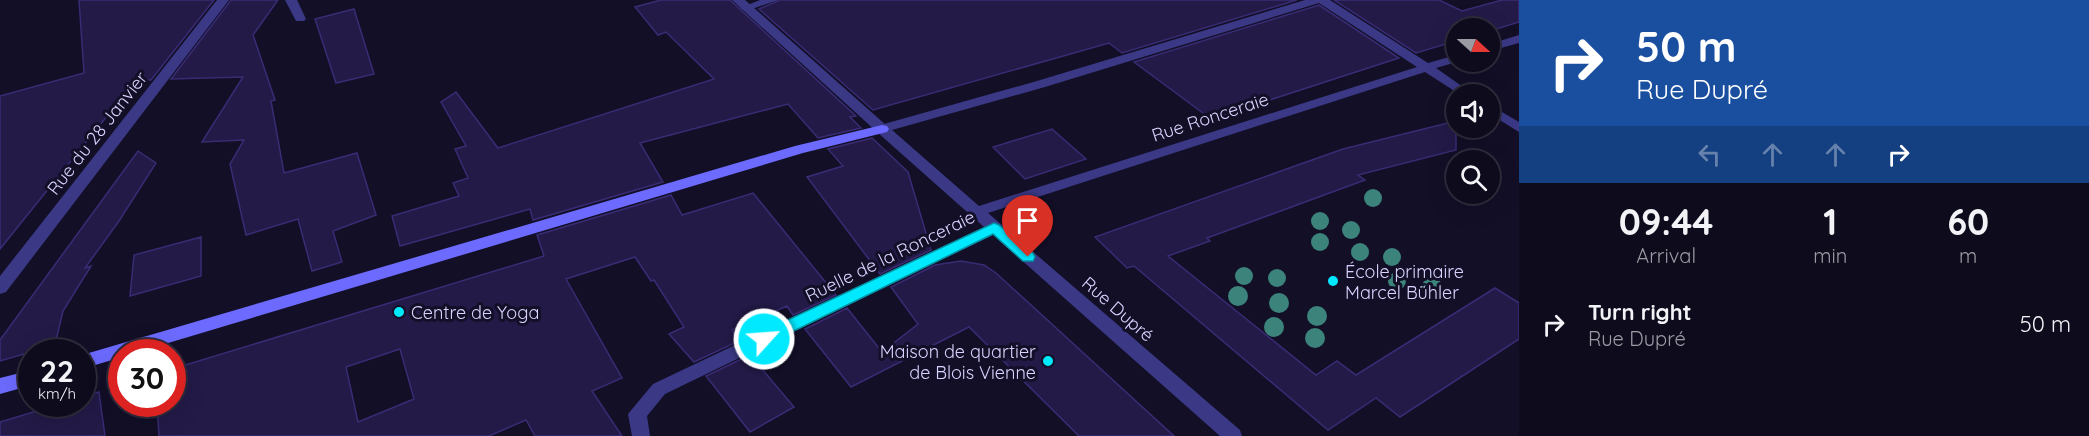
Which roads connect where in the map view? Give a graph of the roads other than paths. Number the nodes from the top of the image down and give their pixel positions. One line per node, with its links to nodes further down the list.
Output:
1 (223, 0): 17 (street, Rue du 28 Janvier)
2 (291, 0): 6 (street)
3 (772, 0): 5 (street)
4 (1319, 0): 10 (street); 14 (street)
5 (742, 4): 14 (street, Rue Dupré)
6 (300, 19)
7 (1519, 39): 8 (street)
8 (1500, 45)
9 (1446, 61): 10 (street, Rue Ronceraie)
10 (1425, 68): 11 (street); 15 (street, Rue Ronceraie)
11 (1451, 84)
12 (1500, 116): 13 (street)
13 (1519, 128)
14 (882, 129): 15 (street, Rue Dupré); 18 (main road)
15 (976, 212): 16 (street, Rue Dupré)
16 (994, 228): 21 (street, Ruelle de la Ronceraie); 22 (street, Rue Dupré)
17 (0, 288)
18 (96, 358)
19 (18, 381): 20 (main road)
20 (0, 386)
21 (641, 436)
22 (1233, 436)

